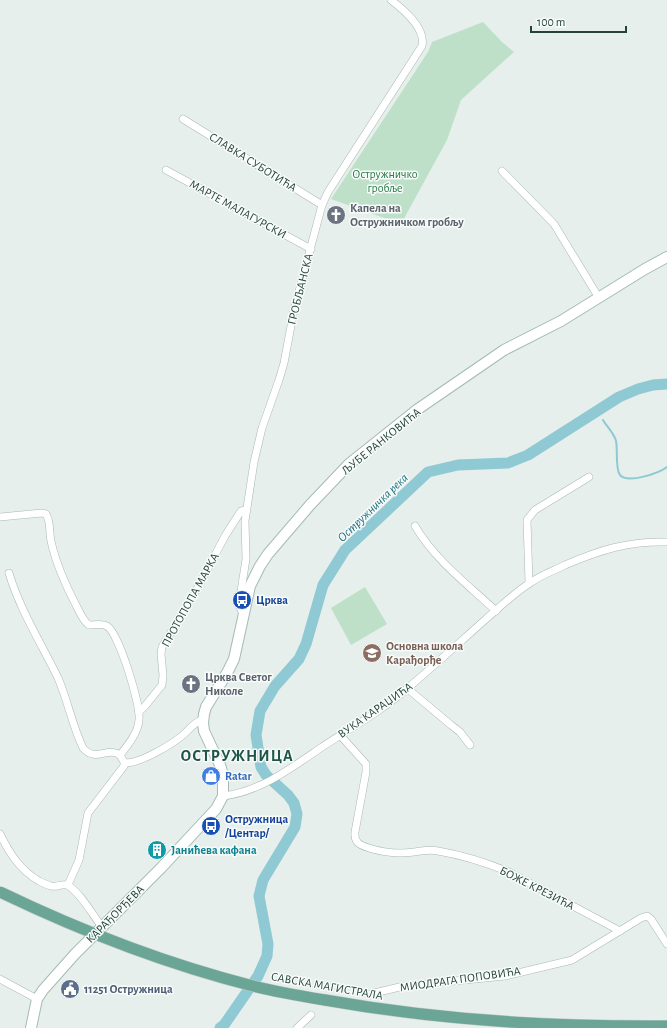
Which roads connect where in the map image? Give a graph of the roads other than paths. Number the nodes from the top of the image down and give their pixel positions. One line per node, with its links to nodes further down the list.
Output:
1 (391, 0): 5 (street, ГРОБЉАНСКА)
2 (183, 119): 5 (street, СЛАВКА СУБОТИЋА)
3 (166, 170): 6 (street, МАРТЕ МАЛАГУРСКИ)
4 (502, 171): 8 (street)
5 (322, 205): 6 (street, ГРОБЉАНСКА)
6 (311, 249): 10 (street, ГРОБЉАНСКА)
7 (667, 257): 8 (street, ЉУБЕ РАНКОВИЋА)
8 (599, 298): 17 (street, ЉУБЕ РАНКОВИЋА)
9 (589, 477): 15 (street)
10 (246, 510): 17 (street, ГРОБЉАНСКА); 19 (street, ПРОТОПОПА МАРКА)
11 (0, 516): 19 (street)
12 (415, 526): 16 (street)
13 (667, 542): 15 (street, ВУКА КАРАЏИЋА)
14 (9, 573): 23 (street)
15 (529, 583): 16 (street, ВУКА КАРАЏИЋА)
16 (496, 611): 18 (street, ВУКА КАРАЏИЋА)
17 (244, 613): 20 (street, ЉУБЕ РАНКОВИЋА)
18 (408, 688): 21 (street, ВУКА КАРАЏИЋА); 22 (street)
19 (139, 712): 23 (street)
20 (203, 720): 24 (street); 25 (street)
21 (340, 735): 25 (street, ВУКА КАРАЏИЋА); 30 (street, БОЖЕ КРЕЗИЋА)
22 (470, 745)
23 (120, 755): 24 (street)
24 (125, 763): 27 (street)
25 (223, 796): 29 (street, КАРАЂОРЂЕВА)
26 (0, 834): 27 (street)
27 (68, 885): 29 (street)
28 (0, 892): 36 (main road, САВСКА МАГИСТРАЛА, bridge)
29 (102, 927): 34 (street, КАРАЂОРЂЕВА)
30 (620, 931): 31 (street, МИОДРАГА ПОПОВИЋА); 33 (street, МИОДРАГА ПОПОВИЋА)
31 (667, 944)
32 (0, 979): 34 (street)
33 (370, 994)
34 (37, 999): 37 (street, КАРАЂОРЂЕВА)
35 (311, 1015): 38 (street)
36 (667, 1026)
37 (31, 1028)
38 (297, 1028)

